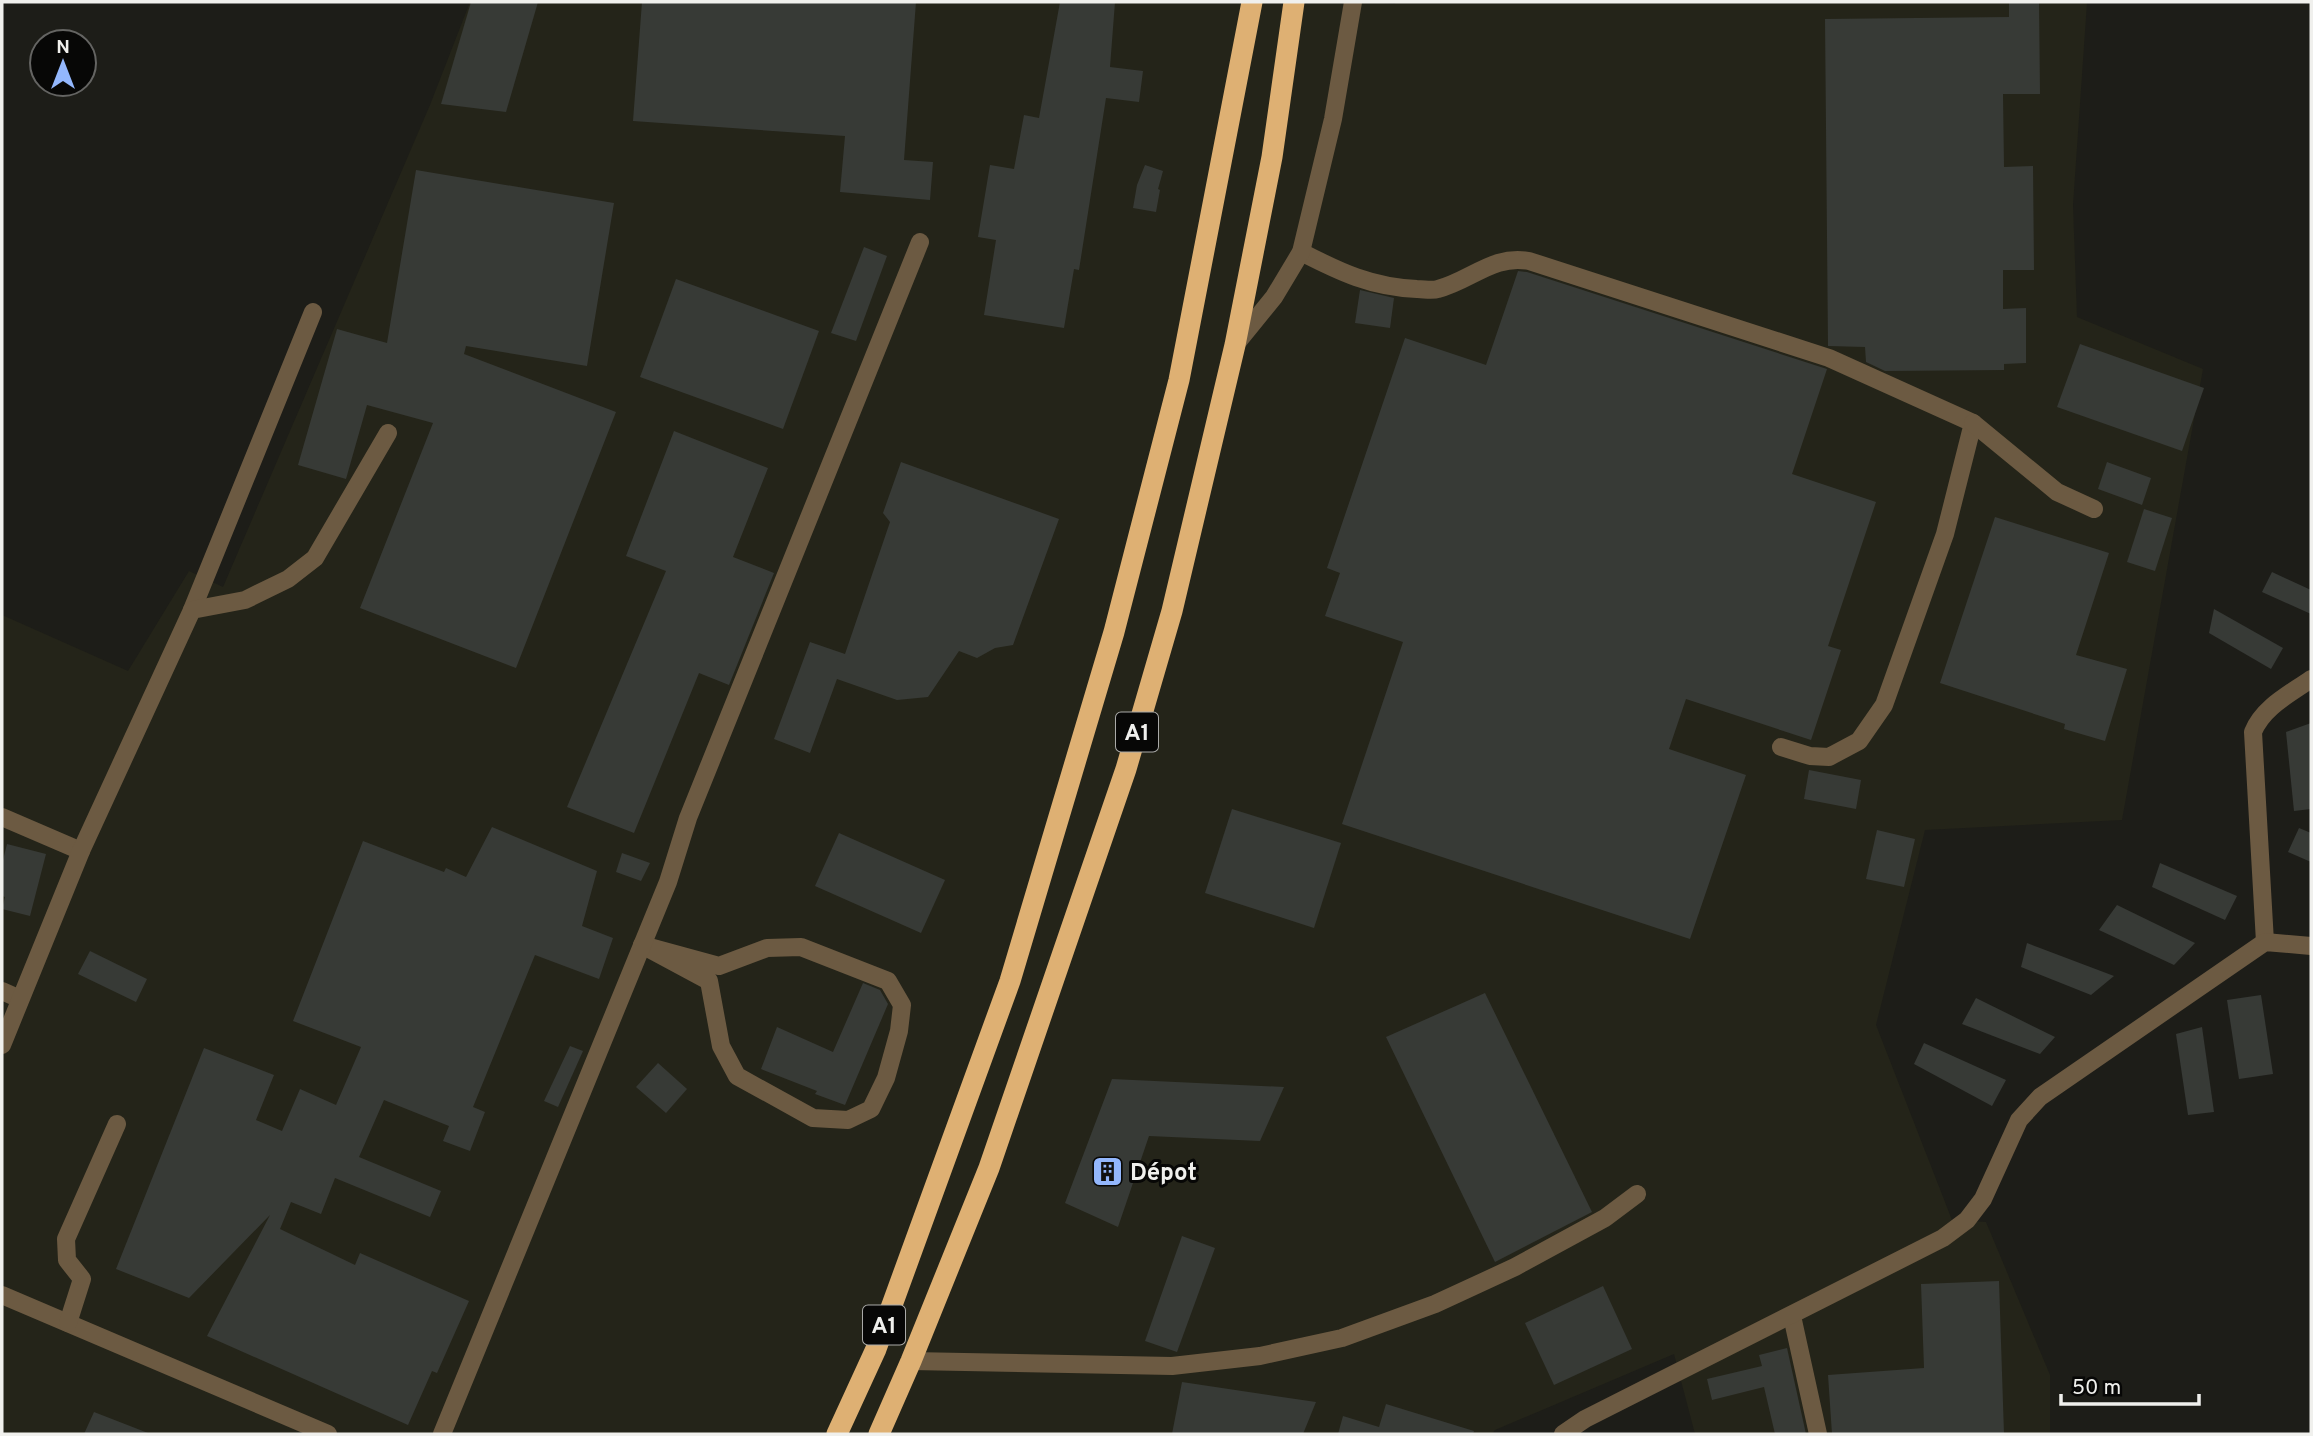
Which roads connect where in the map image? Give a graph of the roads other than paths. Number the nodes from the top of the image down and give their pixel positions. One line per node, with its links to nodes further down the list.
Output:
1 (1252, 2): 30 (highway, A1)
2 (1294, 2): 7 (highway, A1)
3 (1353, 2): 5 (street)
4 (920, 242): 17 (street)
5 (1301, 252): 7 (street); 8 (street)
6 (313, 312): 11 (street)
7 (1235, 345): 27 (highway, A1)
8 (1973, 424): 10 (street); 13 (street)
9 (388, 433): 11 (street)
10 (2094, 509)
11 (192, 610): 15 (street)
12 (2311, 680): 16 (street)
13 (1781, 747)
14 (2, 817): 15 (street)
15 (81, 851): 20 (street)
16 (2265, 942): 18 (street); 25 (street)
17 (642, 945): 17 (street); 29 (street)
18 (2311, 946)
19 (2, 991): 20 (street)
20 (20, 999): 21 (street)
21 (2, 1045)
22 (117, 1125): 26 (street)
23 (1637, 1194): 27 (street)
24 (2, 1295): 26 (street)
25 (1792, 1316): 32 (street); 33 (street)
26 (68, 1323): 28 (street)
27 (911, 1361): 31 (highway, A1)
28 (328, 1434)
29 (442, 1434)
30 (837, 1434)
31 (879, 1434)
32 (1563, 1434)
33 (1818, 1434)

